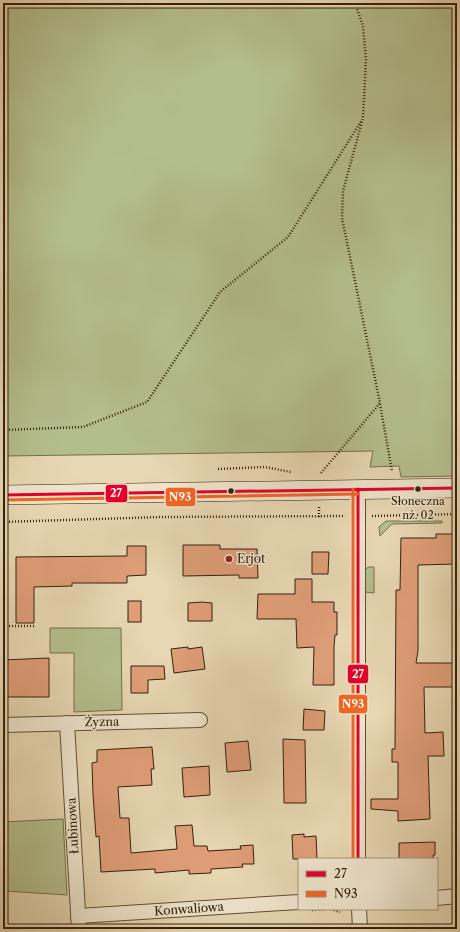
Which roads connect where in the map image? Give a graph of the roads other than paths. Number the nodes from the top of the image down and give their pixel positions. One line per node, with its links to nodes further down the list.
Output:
1 (457, 488): 2 (street)
2 (358, 489): 3 (street); 7 (street)
3 (3, 495)
4 (200, 720): 5 (street, Żyzna)
5 (67, 723): 6 (street, Żyzna); 12 (street, Łubinowa)
6 (3, 725)
7 (358, 858)
8 (457, 896): 9 (street)
9 (438, 898)
10 (298, 902): 12 (street, Konwaliowa)
11 (359, 910): 13 (street)
12 (79, 923)
13 (360, 929)

